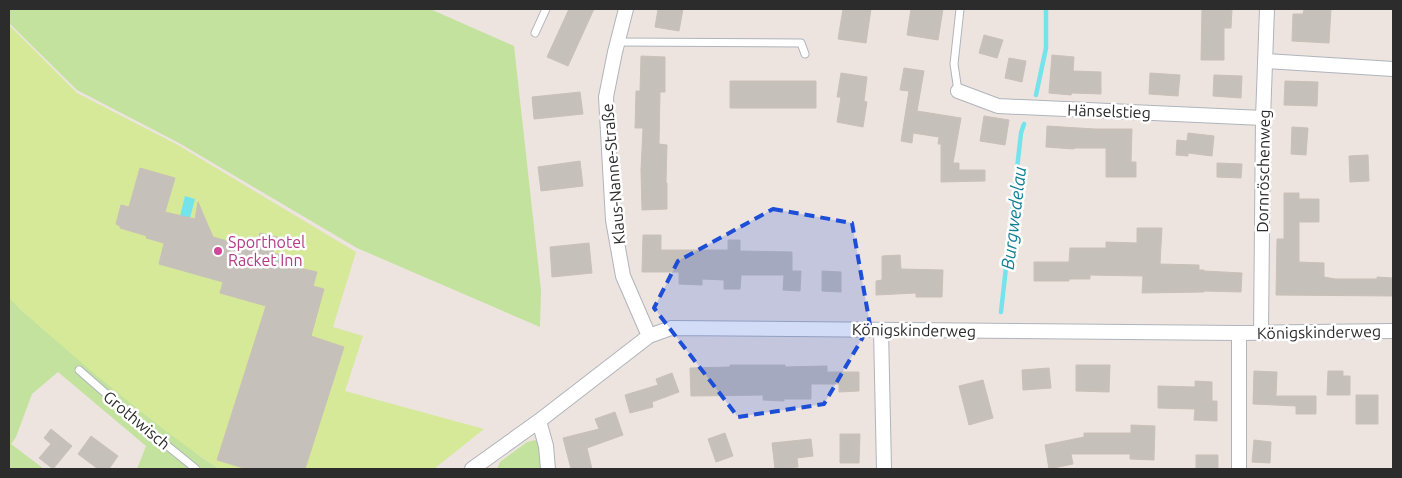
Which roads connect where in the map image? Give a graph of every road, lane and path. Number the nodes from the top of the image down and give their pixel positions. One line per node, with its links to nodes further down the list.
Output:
1 (546, 9): 5 (lane)
2 (626, 9): 6 (street, Klaus-Nanne-Straße)
3 (960, 9): 10 (lane)
4 (1267, 9): 8 (street, Dornröschenweg)
5 (535, 33)
6 (617, 42): 7 (lane); 16 (street, Klaus-Nanne-Straße)
7 (805, 54)
8 (1265, 61): 9 (street); 11 (street, Dornröschenweg)
9 (1393, 69)
10 (958, 90): 11 (street, Hänselstieg)
11 (1263, 118): 15 (street, Dornröschenweg)
12 (881, 330): 14 (street, Königskinderweg); 16 (street, Königskinderweg); 22 (street)
13 (1393, 331): 15 (street, Königskinderweg)
14 (1239, 333): 15 (street, Königskinderweg); 23 (street)
15 (1261, 333)
16 (649, 336): 18 (street, Königskinderweg)
17 (78, 370): 20 (lane, Grothwisch)
18 (539, 421): 19 (street, Königskinderweg); 21 (street)
19 (478, 468)
20 (196, 469)
21 (548, 469)
22 (884, 469)
23 (1239, 469)

